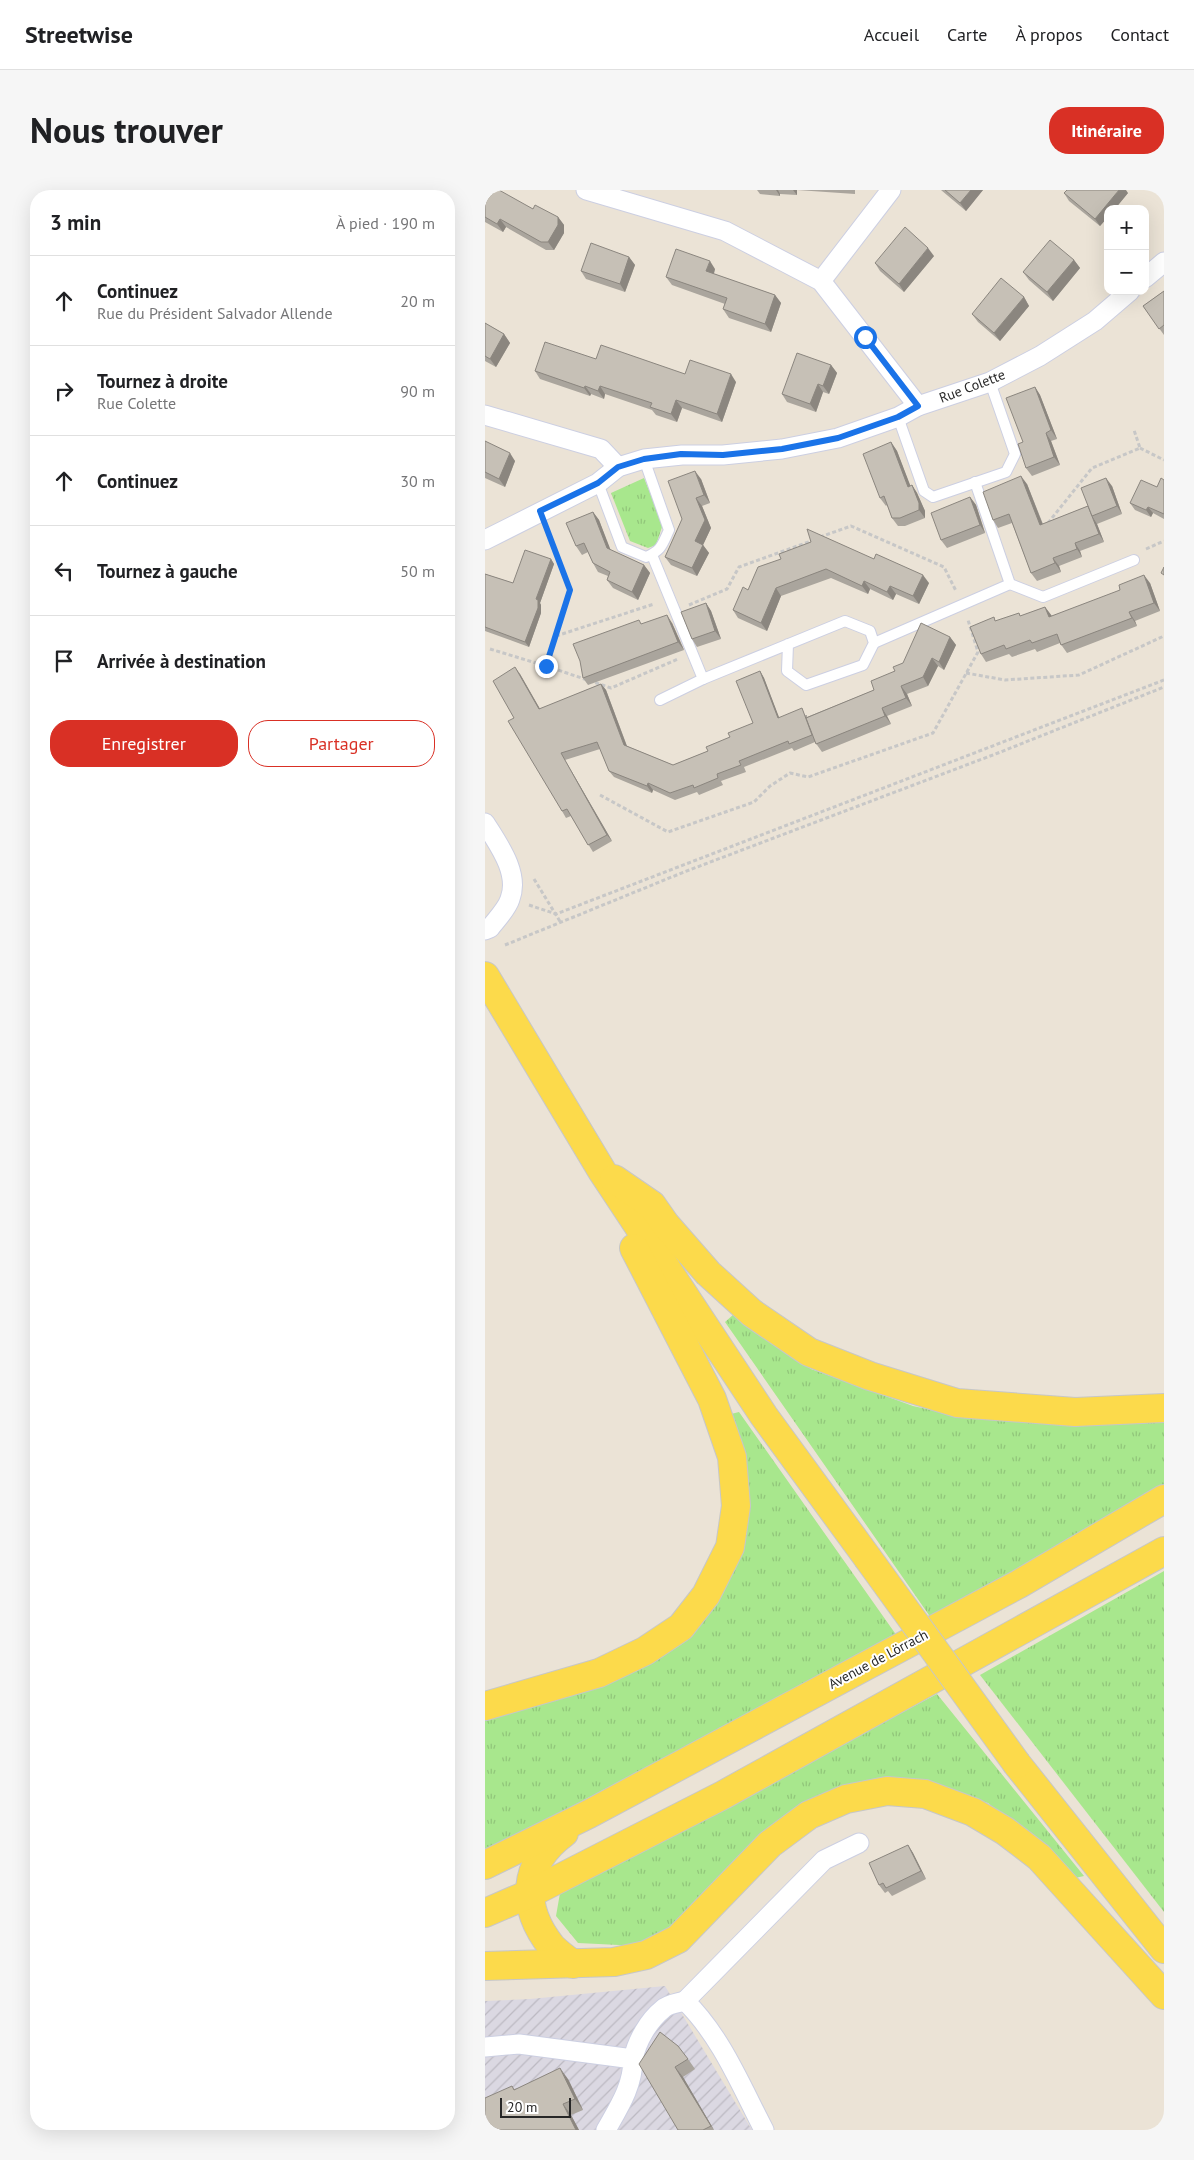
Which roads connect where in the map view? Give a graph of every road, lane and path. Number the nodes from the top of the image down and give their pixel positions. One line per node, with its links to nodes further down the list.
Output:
1 (586, 190): 5 (street)
2 (891, 190): 5 (street)
3 (1164, 262): 4 (street)
4 (1149, 275)
5 (821, 281): 8 (street)
6 (1125, 295): 7 (street, Rue Colette)
7 (990, 382): 8 (street, Rue Colette); 16 (lane)
8 (918, 406): 10 (street, Rue Colette)
9 (485, 415): 15 (street)
10 (898, 417): 13 (street, Rue Colette); 16 (lane)
11 (1134, 430): 12 (path)
12 (1141, 448): 14 (path); 19 (path)
13 (644, 459): 15 (street, Rue Colette); 21 (lane)
14 (1164, 460)
15 (618, 467): 17 (street)
16 (975, 482): 23 (lane)
17 (598, 483): 18 (street); 21 (lane)
18 (540, 511): 20 (street); 25 (path)
19 (1047, 524)
20 (485, 540)
21 (652, 555): 24 (lane)
22 (1134, 560): 23 (lane)
23 (1010, 584): 27 (lane)
24 (670, 599): 25 (path); 30 (lane)
25 (555, 636): 31 (path)
26 (1164, 636): 32 (path)
27 (874, 643): 28 (lane); 28 (lane)
28 (788, 644): 33 (lane)
29 (490, 650): 31 (path)
30 (692, 653): 31 (path); 33 (lane)
31 (546, 666)
32 (966, 673)
33 (703, 679): 36 (lane)
34 (1164, 680): 38 (path)
35 (1164, 687): 40 (path)
36 (660, 700)
37 (485, 823): 38 (street)
38 (510, 899): 39 (street)
39 (485, 930)
40 (501, 947)
41 (486, 978): 42 (main road)
42 (602, 1171): 43 (main road); 44 (main road)
43 (625, 1205): 47 (main road); 53 (main road, bridge)
44 (1164, 1408)
45 (1164, 1499): 48 (main road, Avenue de Lörrach)
46 (1164, 1551): 51 (main road)
47 (485, 1706)
48 (589, 1814): 50 (main road); 51 (main road)
49 (859, 1843): 57 (street)
50 (485, 1864)
51 (529, 1894): 52 (main road); 54 (main road)
52 (487, 1910)
53 (1164, 1950)
54 (573, 1964): 55 (main road); 56 (main road)
55 (485, 1966)
56 (1164, 1994)
57 (685, 2001): 59 (street); 61 (street)
58 (485, 2047): 59 (street)
59 (633, 2059): 60 (street)
60 (606, 2130)
61 (764, 2130)

